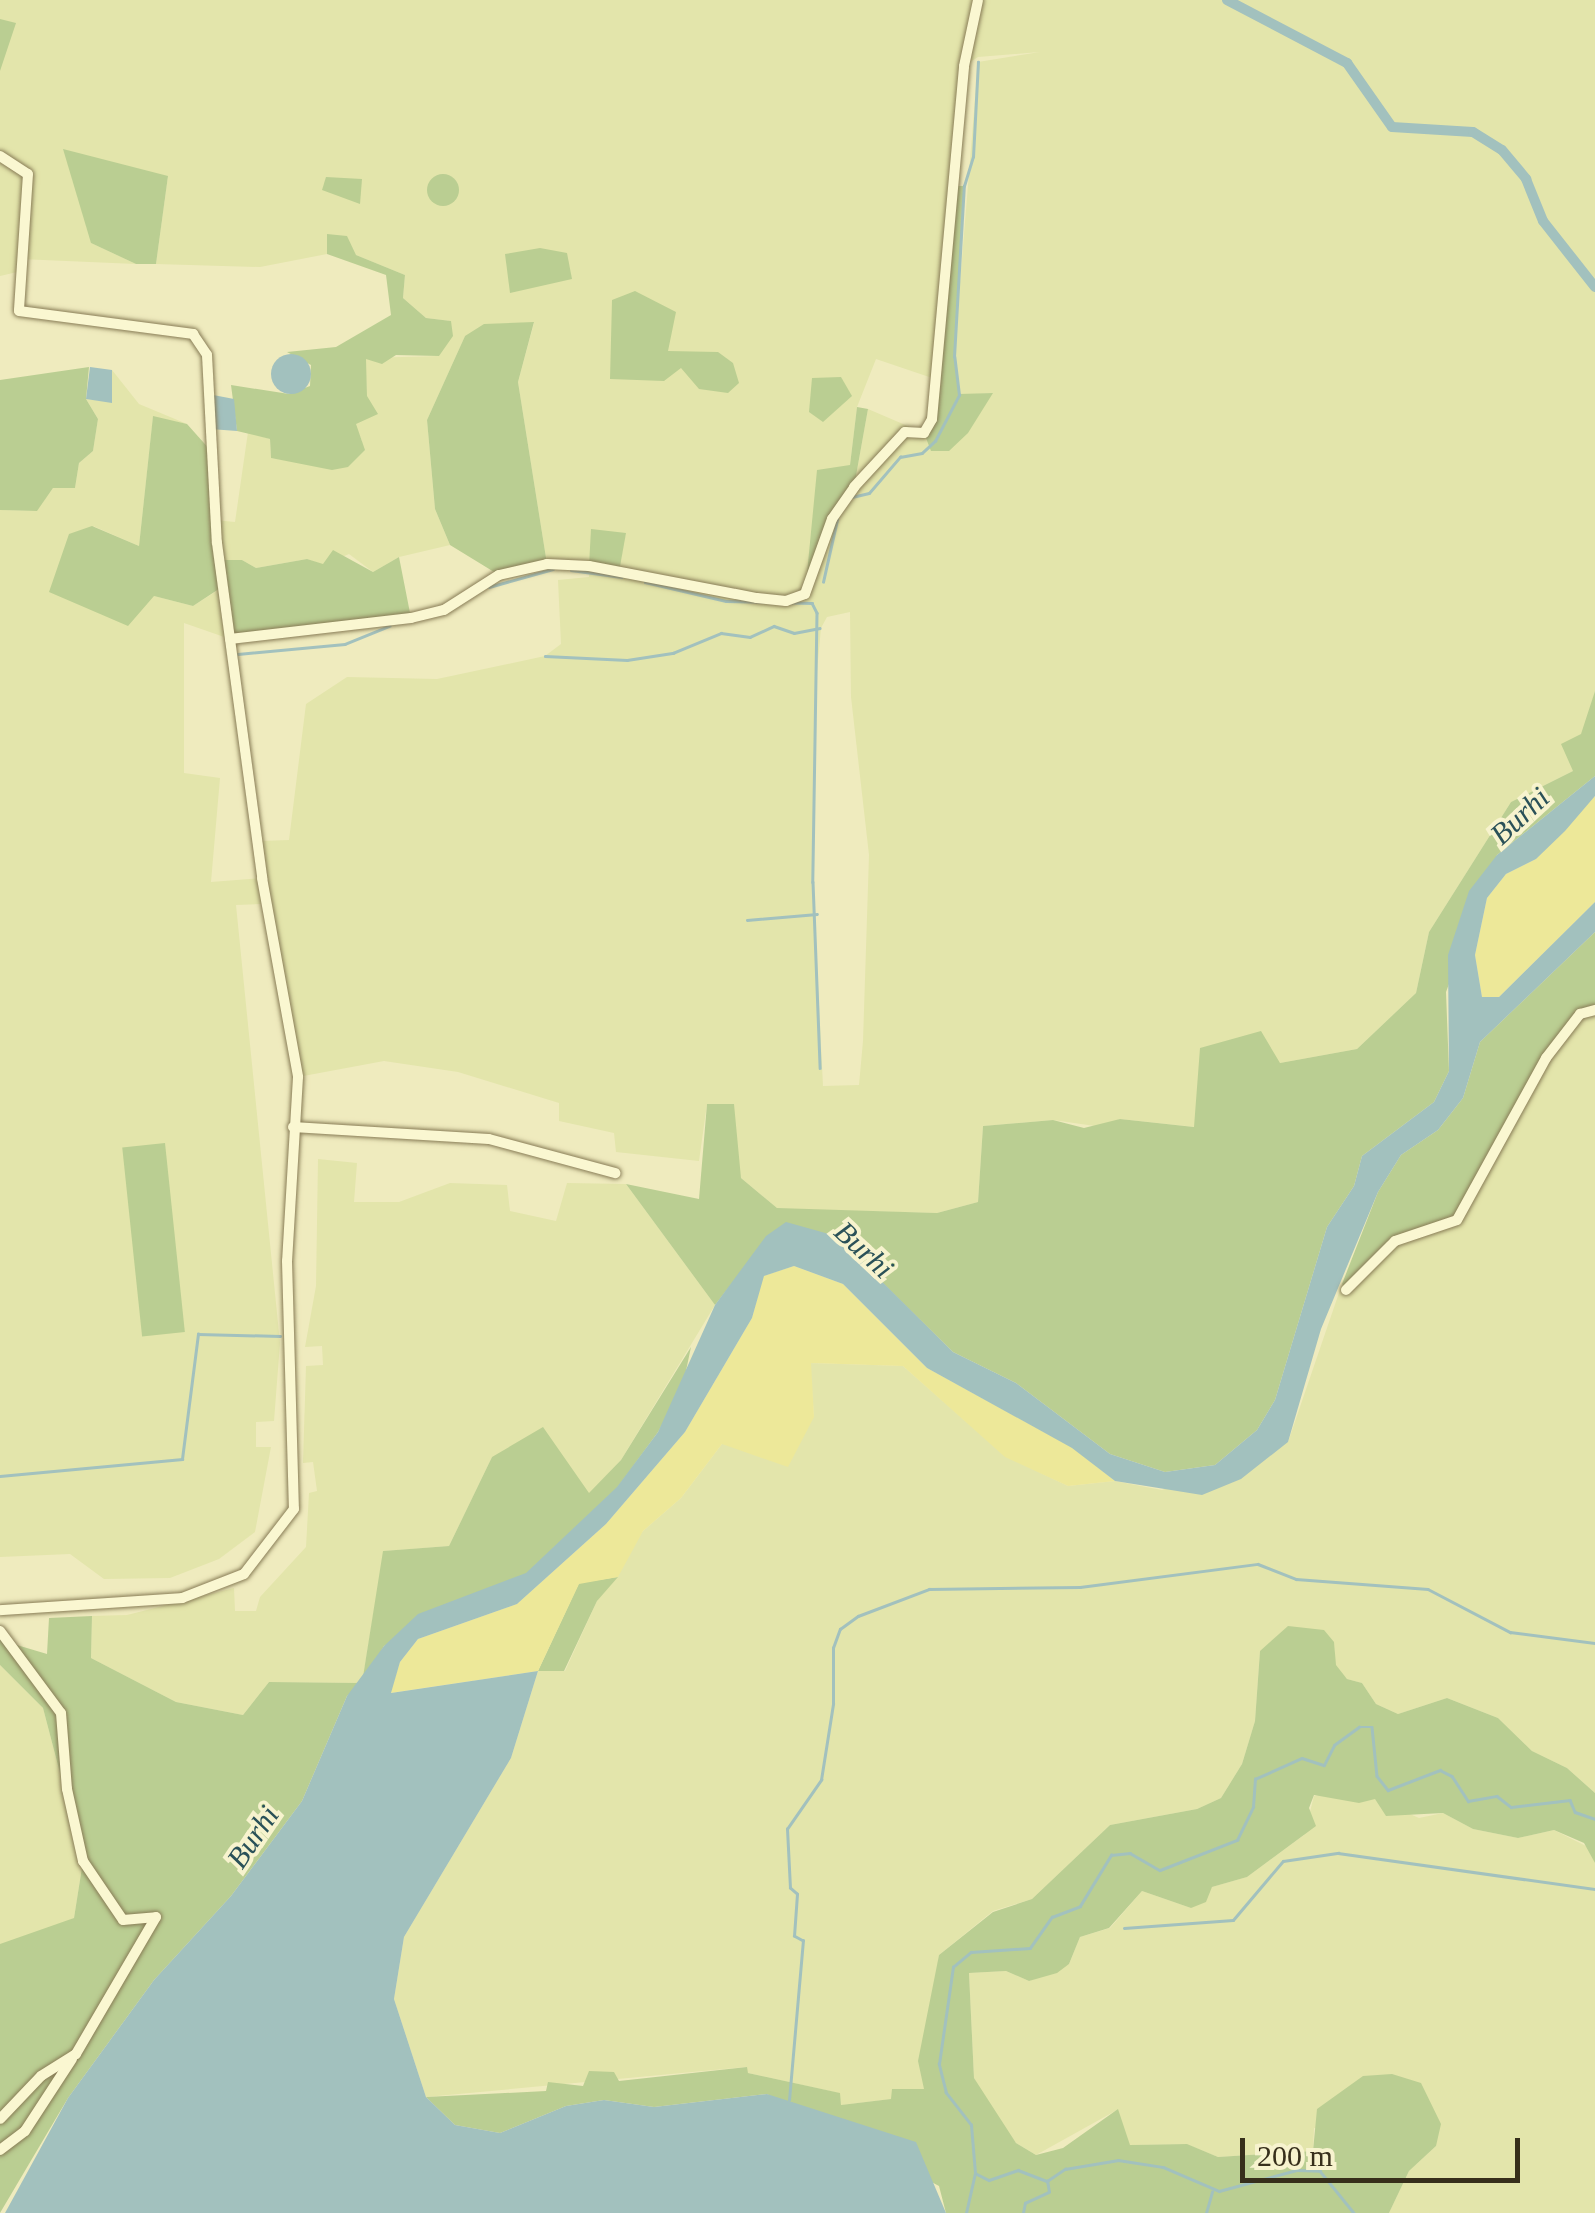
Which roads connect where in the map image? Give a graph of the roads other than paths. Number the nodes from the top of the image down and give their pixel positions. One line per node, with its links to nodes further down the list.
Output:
1 (978, 0): 3 (street)
2 (0, 156): 3 (street)
3 (230, 638): 5 (street)
4 (1595, 1010): 7 (street)
5 (293, 1127): 6 (street); 8 (street)
6 (615, 1173)
7 (1346, 1290)
8 (0, 1610)
9 (0, 1631): 10 (street)
10 (76, 2054): 11 (street); 12 (street)
11 (0, 2119)
12 (0, 2150)

